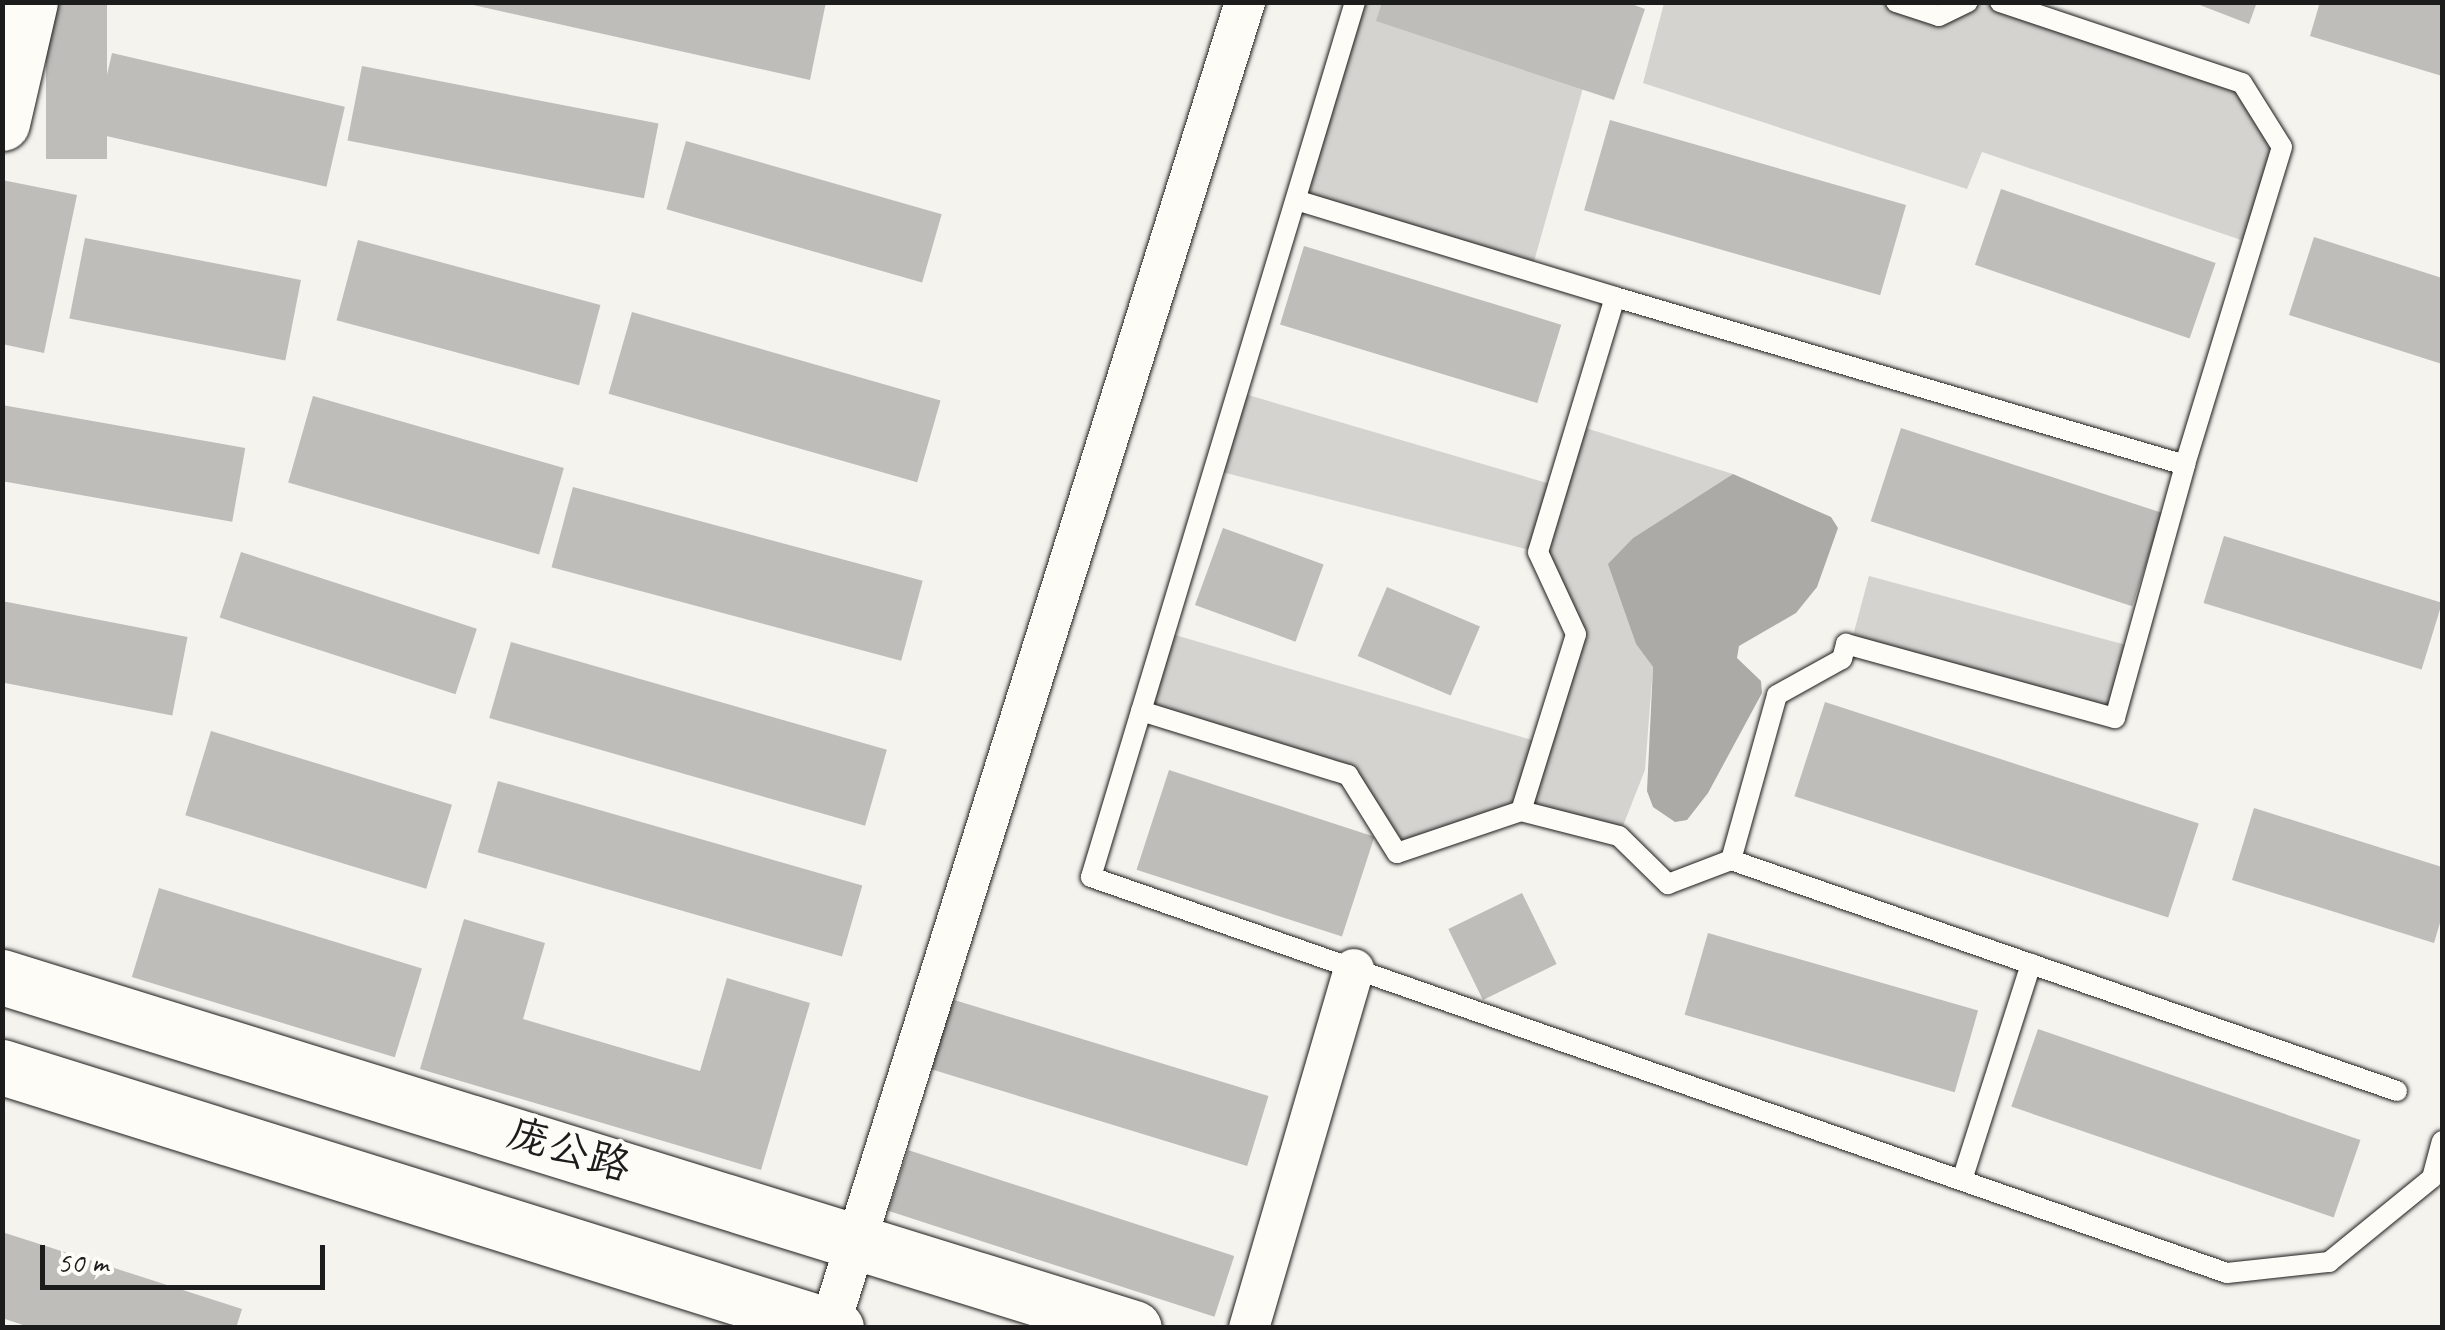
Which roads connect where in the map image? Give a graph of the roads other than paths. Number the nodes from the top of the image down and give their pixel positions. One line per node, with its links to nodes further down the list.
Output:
1 (30, 2): 7 (main road)
2 (1245, 2): 21 (street)
3 (1355, 2): 8 (lane)
4 (1896, 2): 5 (lane)
5 (1968, 2)
6 (2000, 2): 10 (lane)
7 (2, 123)
8 (1296, 200): 9 (lane); 11 (lane)
9 (1615, 297): 10 (lane); 12 (lane)
10 (2185, 465): 13 (lane)
11 (1141, 712): 12 (lane); 15 (lane)
12 (1522, 811): 13 (lane)
13 (1730, 860): 14 (lane)
14 (2031, 964): 18 (lane); 20 (lane)
15 (1354, 968): 20 (lane); 24 (street)
16 (2, 978): 21 (main road, 庞公路)
17 (2, 1067): 22 (main road)
18 (2396, 1092)
19 (2442, 1142): 20 (lane)
20 (1962, 1180)
21 (858, 1238): 22 (street); 23 (main road, 庞公路)
22 (832, 1327)
23 (1134, 1328)
24 (1249, 1328)

